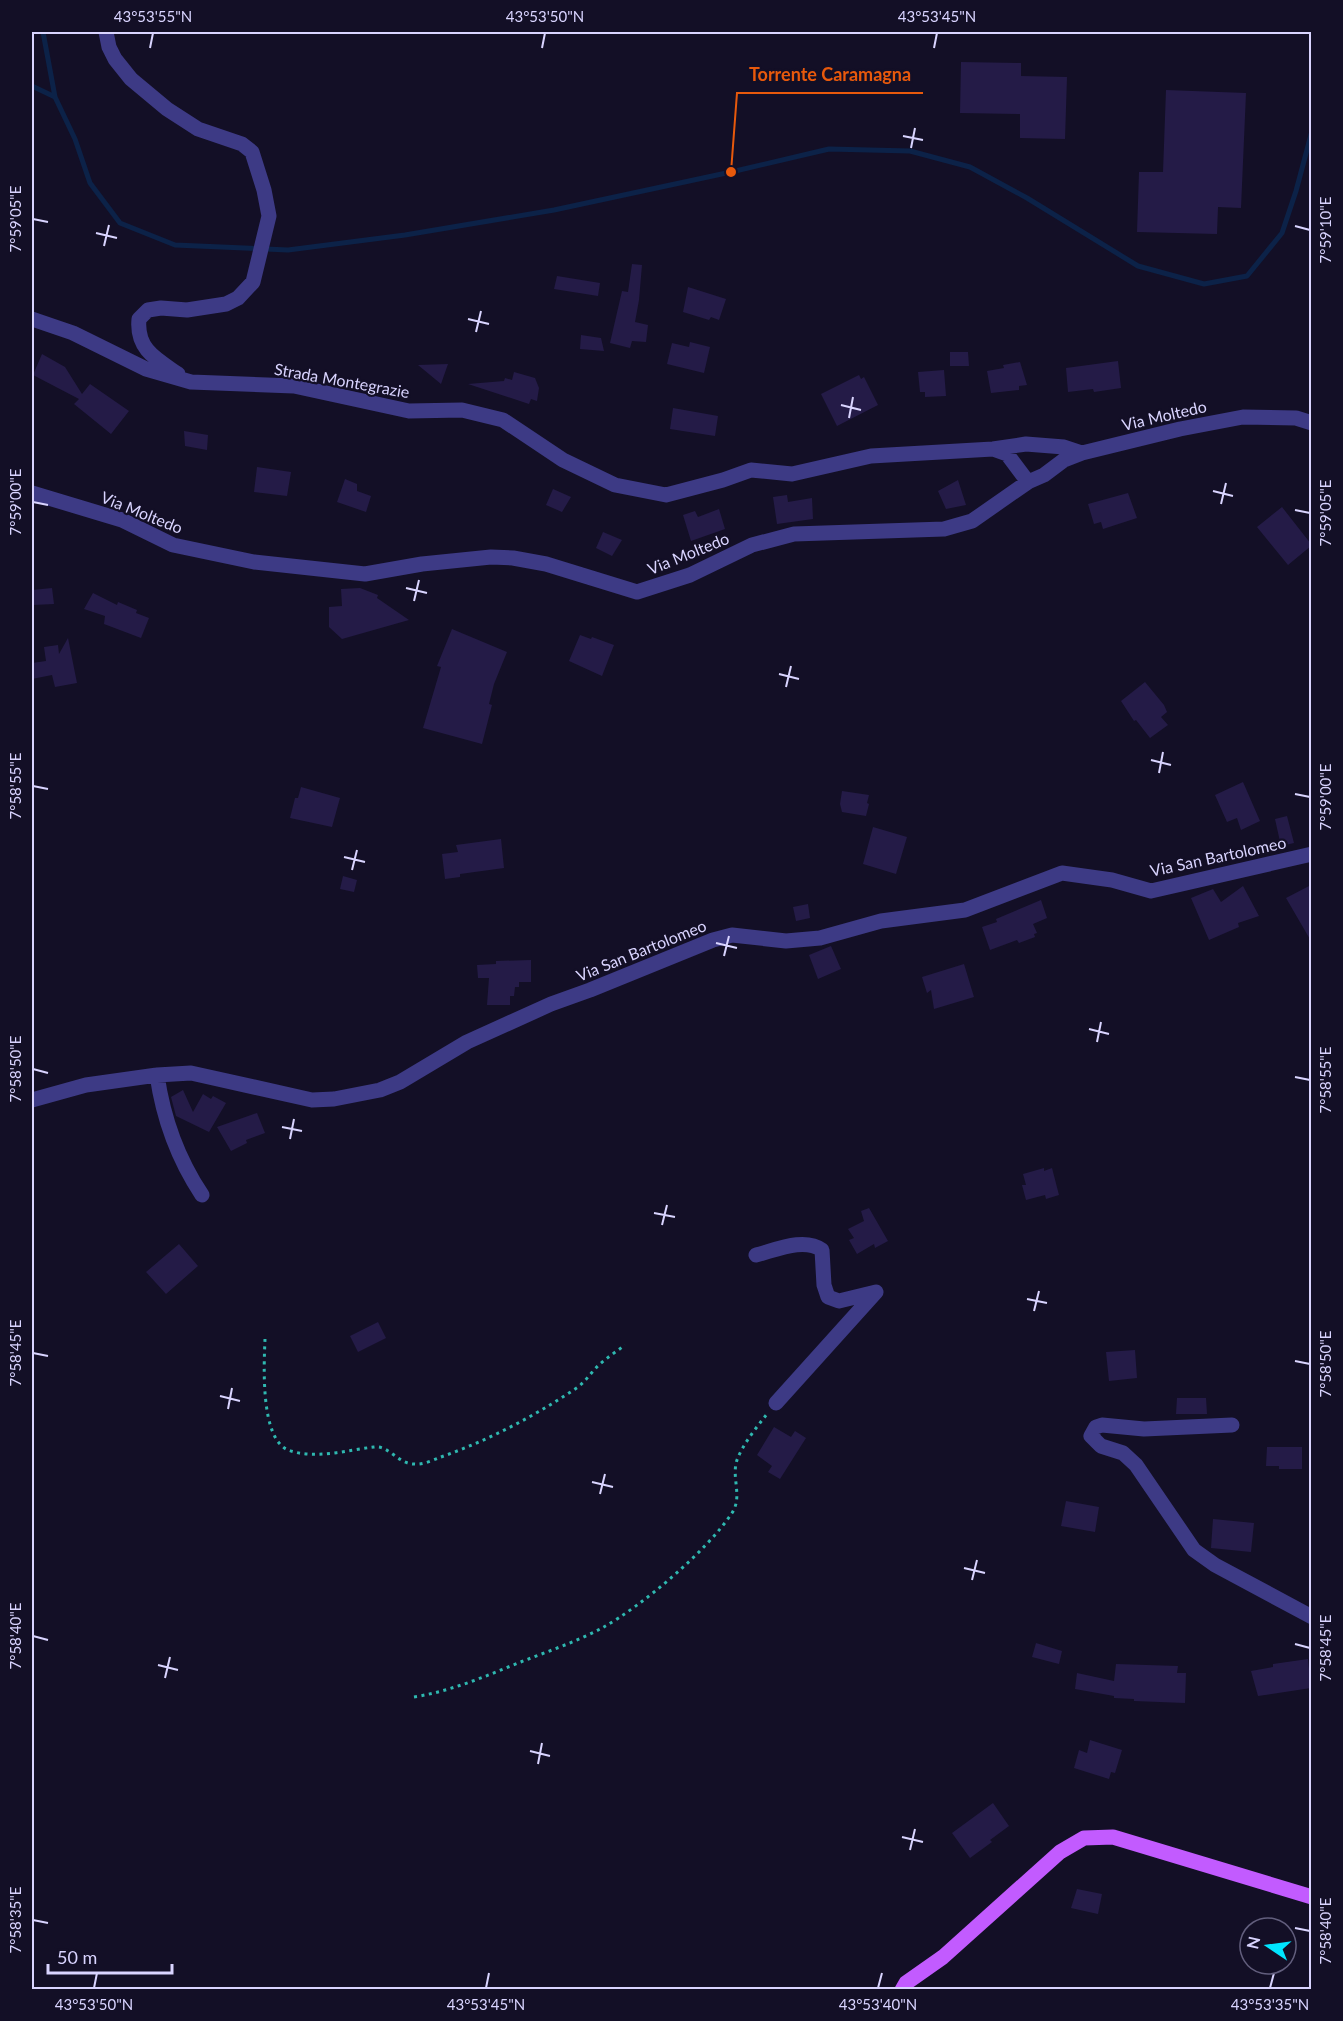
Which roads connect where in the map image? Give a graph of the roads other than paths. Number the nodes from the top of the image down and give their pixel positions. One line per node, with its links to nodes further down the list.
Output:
1 (106, 32): 3 (street)
2 (32, 319): 3 (street, Strada Montegrazie)
3 (191, 382): 5 (street, Strada Montegrazie)
4 (1311, 423): 6 (street, Via Moltedo)
5 (993, 450): 6 (street, Strada Montegrazie); 7 (street)
6 (1082, 453): 7 (street, Via Moltedo)
7 (1028, 483): 8 (street, Via Moltedo)
8 (32, 493)
9 (1311, 854): 10 (street, Via San Bartolomeo)
10 (157, 1075): 11 (street, Via San Bartolomeo); 12 (street)
11 (32, 1100)
12 (202, 1195)
13 (756, 1255): 14 (street)
14 (776, 1403)
15 (1232, 1425): 16 (street)
16 (1311, 1617)
17 (1311, 1897): 18 (main road)
18 (902, 1989)

